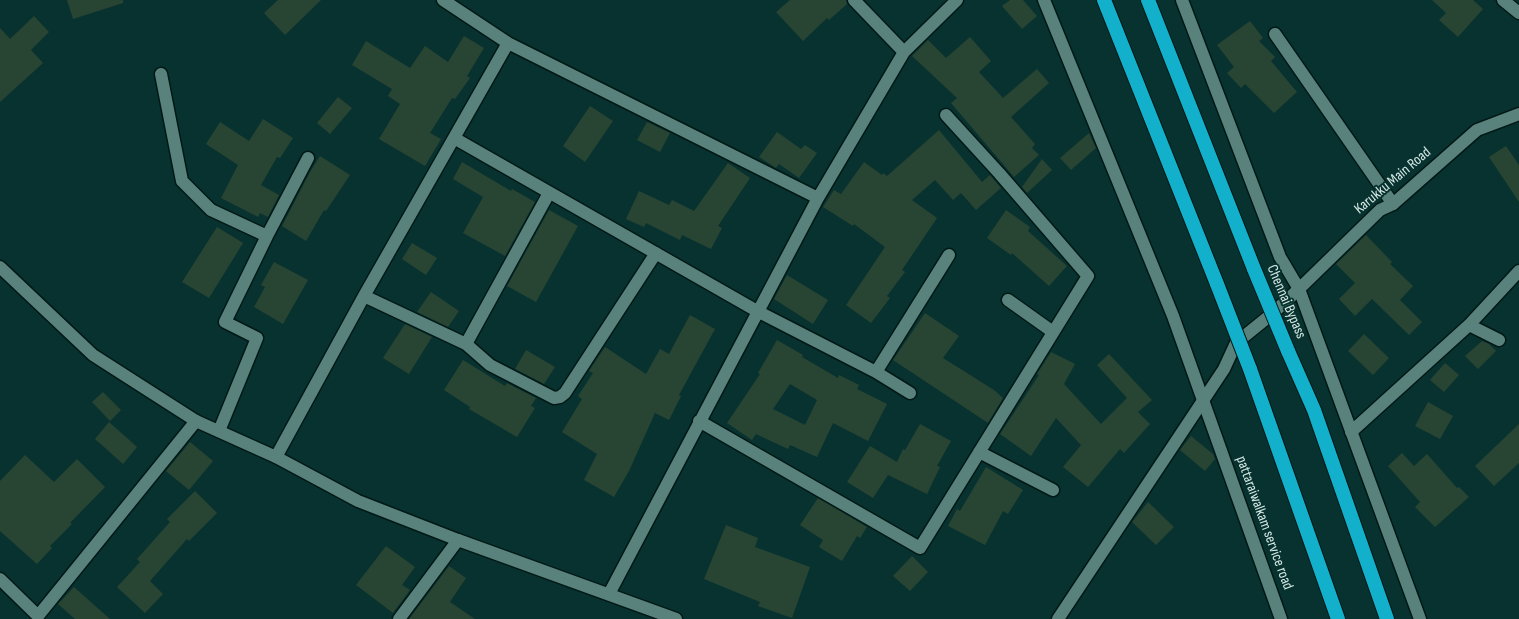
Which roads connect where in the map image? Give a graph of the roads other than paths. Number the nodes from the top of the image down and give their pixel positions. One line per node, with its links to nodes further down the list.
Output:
1 (443, 0): 11 (street)
2 (854, 0): 12 (street)
3 (957, 0): 12 (street)
4 (1044, 0): 36 (street, pattaraiwalkam service road)
5 (1104, 0): 51 (highway, bridge)
6 (1148, 0): 52 (highway, Chennai Bypass, bridge)
7 (1182, 0): 26 (street)
8 (1503, 0): 9 (street)
9 (1519, 13)
10 (1275, 34): 20 (street)
11 (508, 43): 16 (street); 19 (street)
12 (904, 52): 19 (street)
13 (161, 74): 21 (street)
14 (1519, 114): 20 (street, Karukku Main Road)
15 (946, 115): 31 (street)
16 (454, 138): 18 (street); 27 (street)
17 (308, 158): 21 (street)
18 (549, 193): 22 (street); 33 (street)
19 (818, 198): 29 (street)
20 (1393, 204): 26 (street, Karukku Main Road)
21 (267, 236): 39 (street)
22 (656, 253): 29 (street); 33 (street)
23 (949, 255): 34 (street)
24 (0, 267): 37 (street)
25 (1519, 271): 30 (street)
26 (1299, 289): 36 (street, Karukku Main Road); 40 (street)
27 (364, 296): 33 (street); 42 (street)
28 (1008, 300): 31 (street)
29 (757, 311): 34 (street); 38 (street)
30 (1469, 325): 32 (street); 40 (street)
31 (1053, 332): 41 (street)
32 (1498, 340)
33 (466, 344)
34 (876, 372): 35 (street)
35 (910, 393)
36 (1202, 400): 49 (street, Karukku Main Road); 50 (street, pattaraiwalkam service road)
37 (196, 421): 39 (street); 45 (street)
38 (699, 421): 41 (street); 46 (street)
39 (219, 431): 42 (street)
40 (1351, 432): 53 (street)
41 (978, 452): 43 (street)
42 (276, 457): 44 (street)
43 (1053, 490)
44 (458, 540): 46 (street); 47 (street)
45 (0, 579)
46 (609, 594): 48 (street)
47 (398, 619)
48 (676, 619)
49 (1058, 619)
50 (1281, 619)
51 (1338, 619)
52 (1387, 619)
53 (1420, 619)

